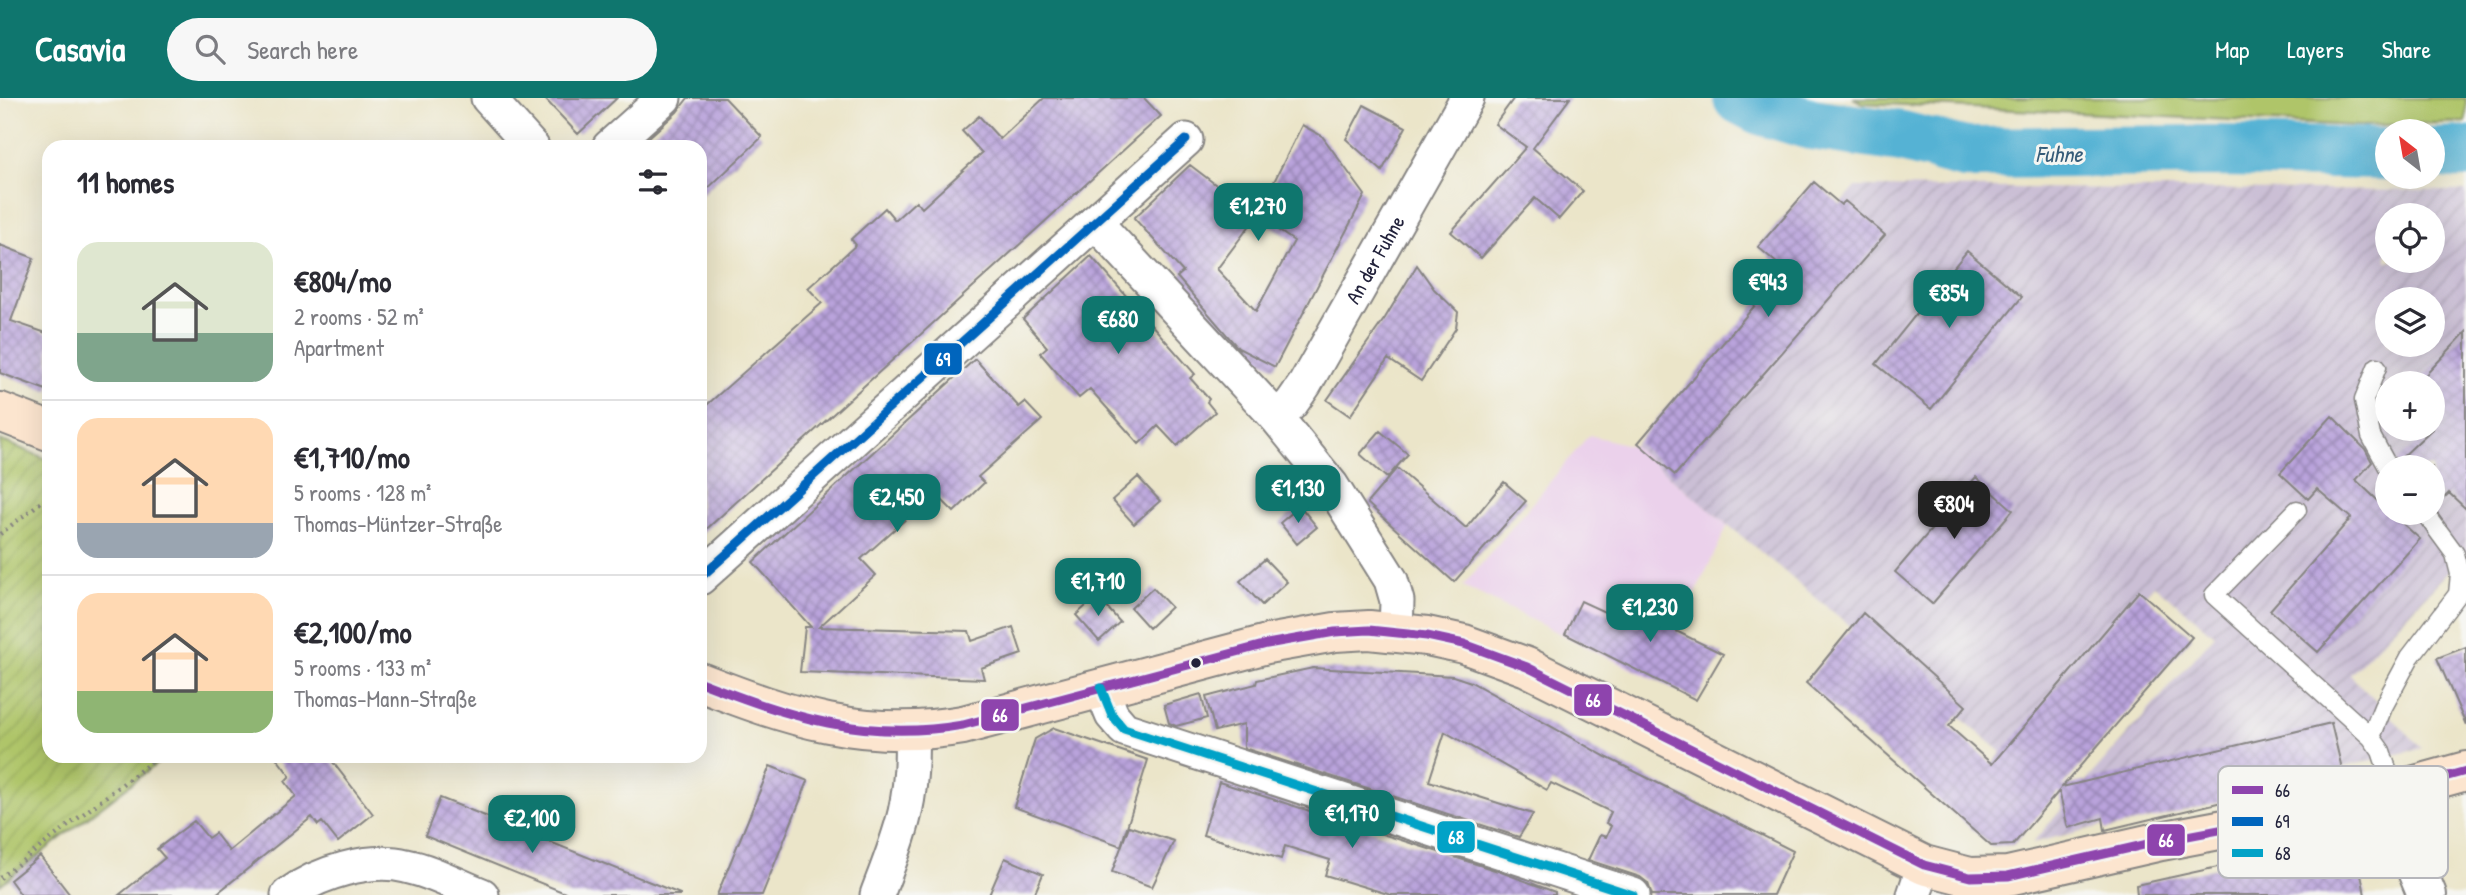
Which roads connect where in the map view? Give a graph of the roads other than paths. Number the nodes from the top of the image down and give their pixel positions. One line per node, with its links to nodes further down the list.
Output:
1 (488, 98): 4 (street)
2 (664, 98): 5 (street)
3 (1467, 98): 10 (street, An der Fuhne)
4 (526, 140)
5 (617, 140)
6 (1186, 141): 7 (street)
7 (1095, 222): 10 (street); 15 (street)
8 (2377, 367): 12 (lane)
9 (0, 412): 11 (main road)
10 (1276, 417): 16 (street)
11 (42, 428)
12 (2381, 455)
13 (2297, 510): 20 (lane)
14 (2434, 525): 20 (lane)
15 (707, 572)
16 (1396, 632): 18 (main road); 26 (main road)
17 (707, 685): 19 (main road)
18 (1101, 688): 19 (main road); 30 (street)
19 (911, 732): 29 (street)
20 (2371, 737): 21 (lane)
21 (2386, 766)
22 (2466, 771): 23 (main road)
23 (2448, 777)
24 (2218, 831): 26 (main road)
25 (2420, 878): 31 (street)
26 (1919, 880)
27 (288, 895): 28 (street)
28 (482, 895)
29 (877, 895)
30 (1633, 895)
31 (2427, 895)

